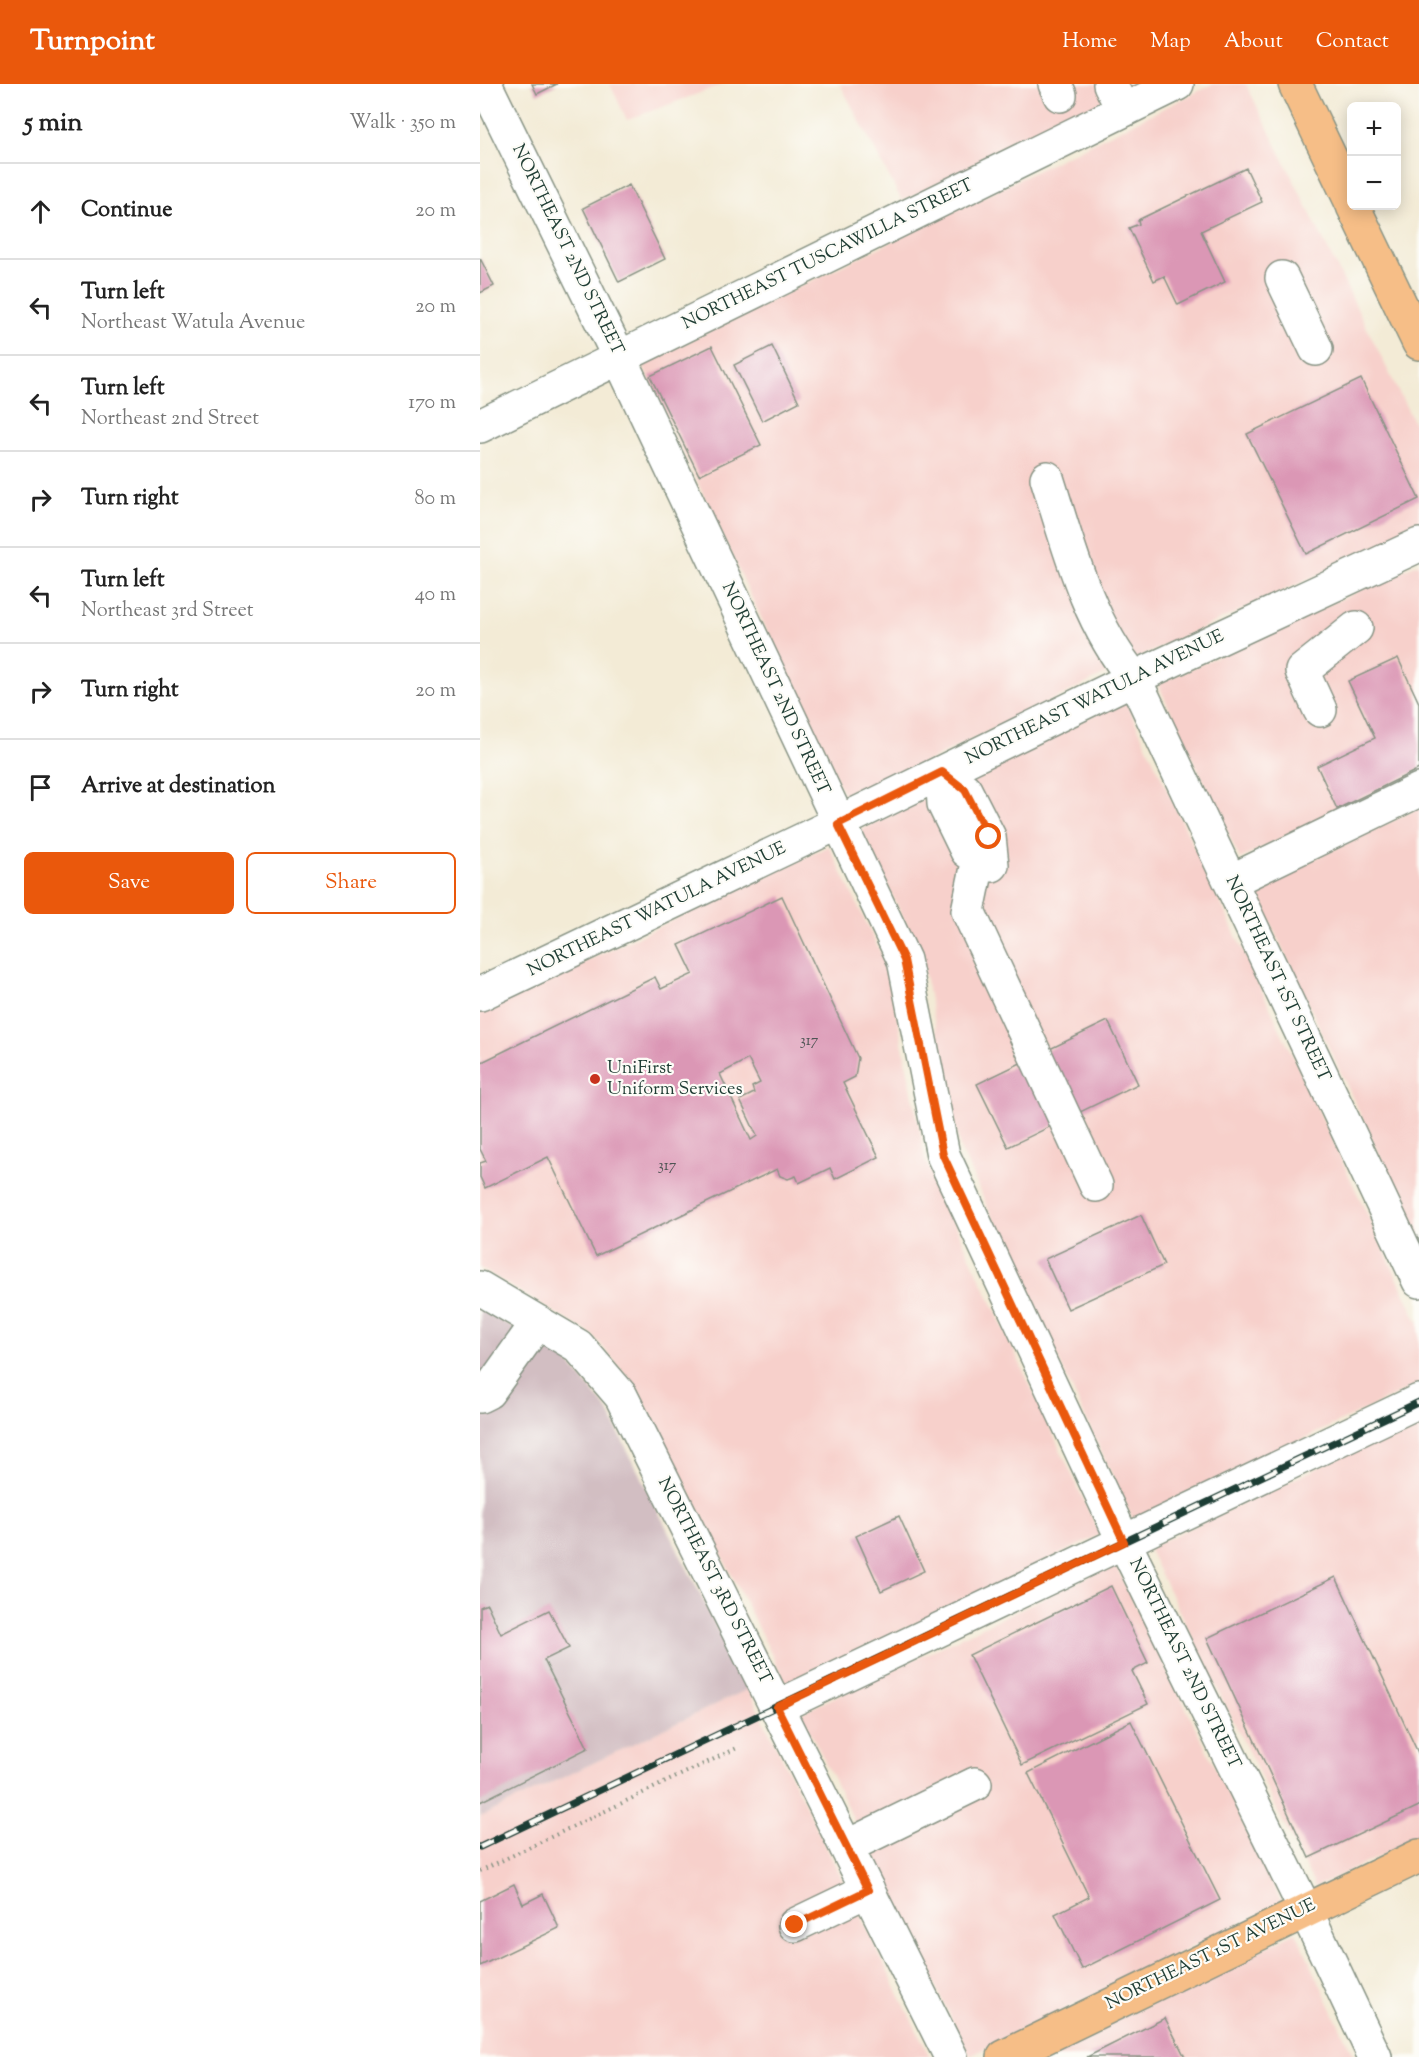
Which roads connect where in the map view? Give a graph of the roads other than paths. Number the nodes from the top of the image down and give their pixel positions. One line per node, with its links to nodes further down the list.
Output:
1 (486, 84): 10 (street, NORTHEAST 2ND STREET)
2 (1177, 84): 4 (street, NORTHEAST TUSCAWILLA STREET)
3 (1295, 84): 5 (main road)
4 (1116, 97): 10 (street, NORTHEAST TUSCAWILLA STREET)
5 (1347, 193)
6 (1355, 210): 8 (main road)
7 (1282, 278): 9 (street)
8 (1419, 343)
9 (1316, 349)
10 (619, 357): 11 (street, NORTHEAST TUSCAWILLA STREET); 19 (street, NORTHEAST 2ND STREET)
11 (480, 426)
12 (1047, 478): 15 (street, NORTHEAST 1ST STREET)
13 (1419, 545): 15 (street, NORTHEAST WATULA AVENUE)
14 (1356, 628): 16 (street)
15 (1134, 678): 17 (street, NORTHEAST WATULA AVENUE); 20 (street, NORTHEAST 1ST STREET)
16 (1320, 710)
17 (942, 772): 19 (street, NORTHEAST WATULA AVENUE); 22 (street)
18 (1419, 790): 20 (street)
19 (838, 824): 21 (street, NORTHEAST WATULA AVENUE); 28 (street, NORTHEAST 2ND STREET)
20 (1231, 881): 23 (street, NORTHEAST 1ST STREET)
21 (480, 994)
22 (1096, 1185)
23 (1419, 1281)
24 (484, 1297): 25 (street, NORTHEAST 3RD STREET)
25 (538, 1322): 26 (street); 29 (street, NORTHEAST 3RD STREET)
26 (484, 1394)
27 (1419, 1401): 28 (street)
28 (1124, 1542): 29 (street); 34 (street, NORTHEAST 2ND STREET)
29 (777, 1707): 31 (street, NORTHEAST 3RD STREET)
30 (975, 1784): 31 (street)
31 (846, 1847): 33 (street, NORTHEAST 3RD STREET)
32 (1419, 1856): 34 (main road, NORTHEAST 1ST AVENUE)
33 (868, 1890): 35 (street); 36 (street, NORTHEAST 3RD STREET)
34 (1305, 1909): 37 (main road, NORTHEAST 1ST AVENUE); 38 (street, NORTHEAST 2ND STREET)
35 (795, 1925)
36 (951, 2057)
37 (1004, 2057)
38 (1375, 2057)

